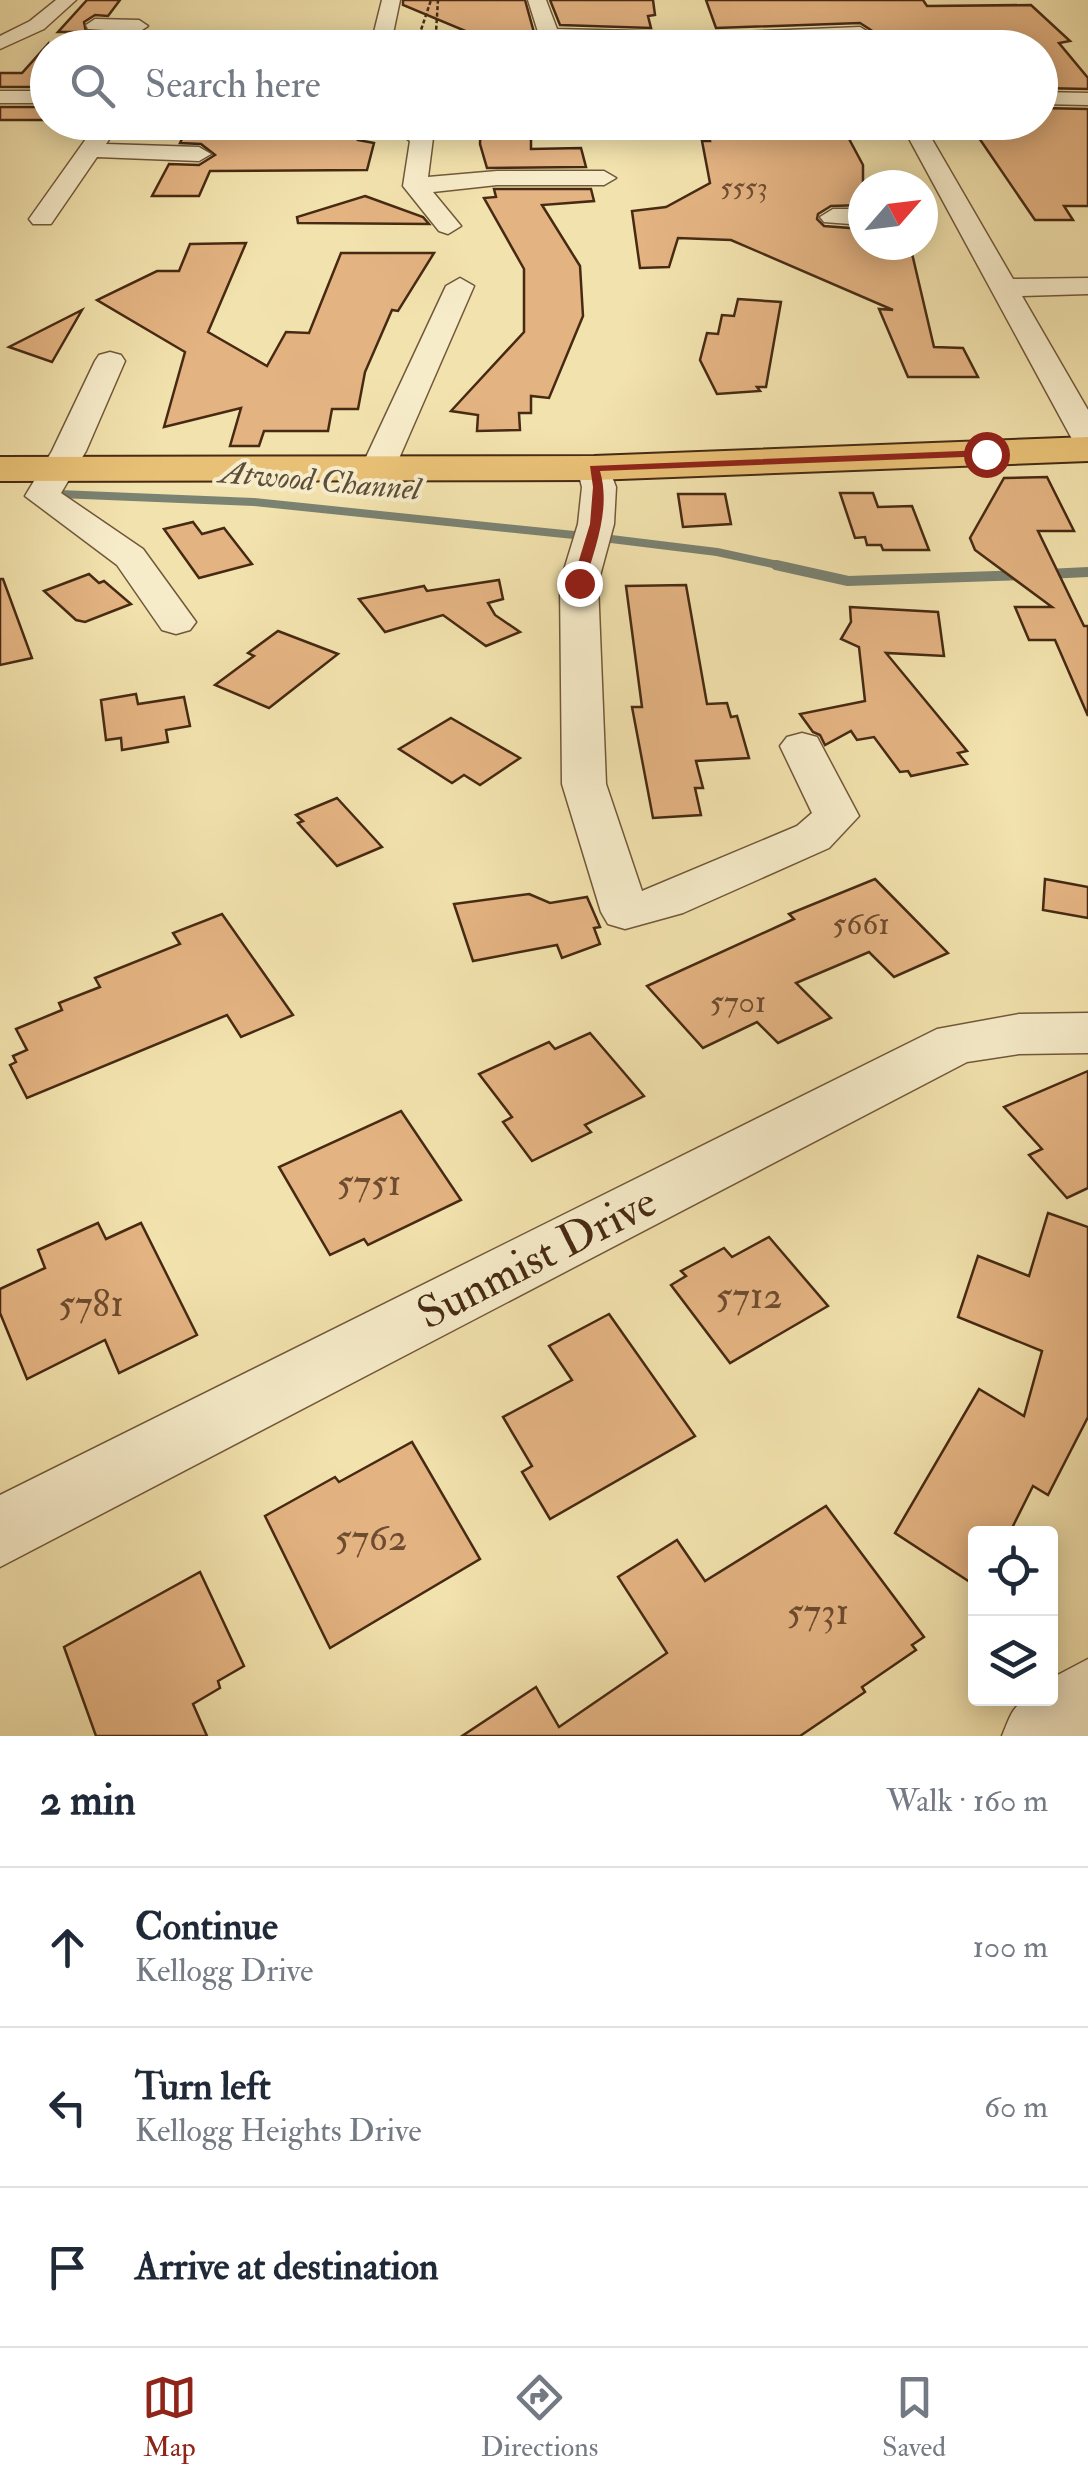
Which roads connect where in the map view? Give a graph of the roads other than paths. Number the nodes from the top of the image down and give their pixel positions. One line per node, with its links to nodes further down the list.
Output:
1 (67, 0): 8 (street)
2 (391, 0): 6 (street)
3 (537, 0): 7 (street)
4 (95, 25): 5 (street)
5 (139, 26)
6 (384, 30)
7 (548, 30)
8 (0, 43)
9 (0, 98): 10 (street)
10 (30, 98)
11 (1058, 98): 12 (street)
12 (1088, 98)
13 (97, 140): 17 (street)
14 (422, 140): 19 (street)
15 (921, 140): 21 (street)
16 (199, 154): 17 (street)
17 (86, 155): 24 (street)
18 (604, 178): 19 (street)
19 (415, 186): 25 (street)
20 (938, 217): 21 (street)
21 (966, 217): 28 (street)
22 (833, 218): 23 (street)
23 (848, 218)
24 (42, 219)
25 (448, 226)
26 (460, 286): 35 (street)
27 (1088, 286): 28 (street)
28 (1006, 288): 30 (street)
29 (110, 361): 32 (street)
30 (1088, 439)
31 (1088, 449): 33 (main road)
32 (59, 466): 34 (main road); 35 (main road); 36 (street)
33 (594, 468): 35 (main road); 37 (street)
34 (0, 469)
35 (377, 470)
36 (176, 622)
37 (802, 746)
38 (1088, 1033): 39 (street, Sunmist Drive)
39 (0, 1532)
40 (1088, 1697): 41 (street)
41 (1040, 1736)

